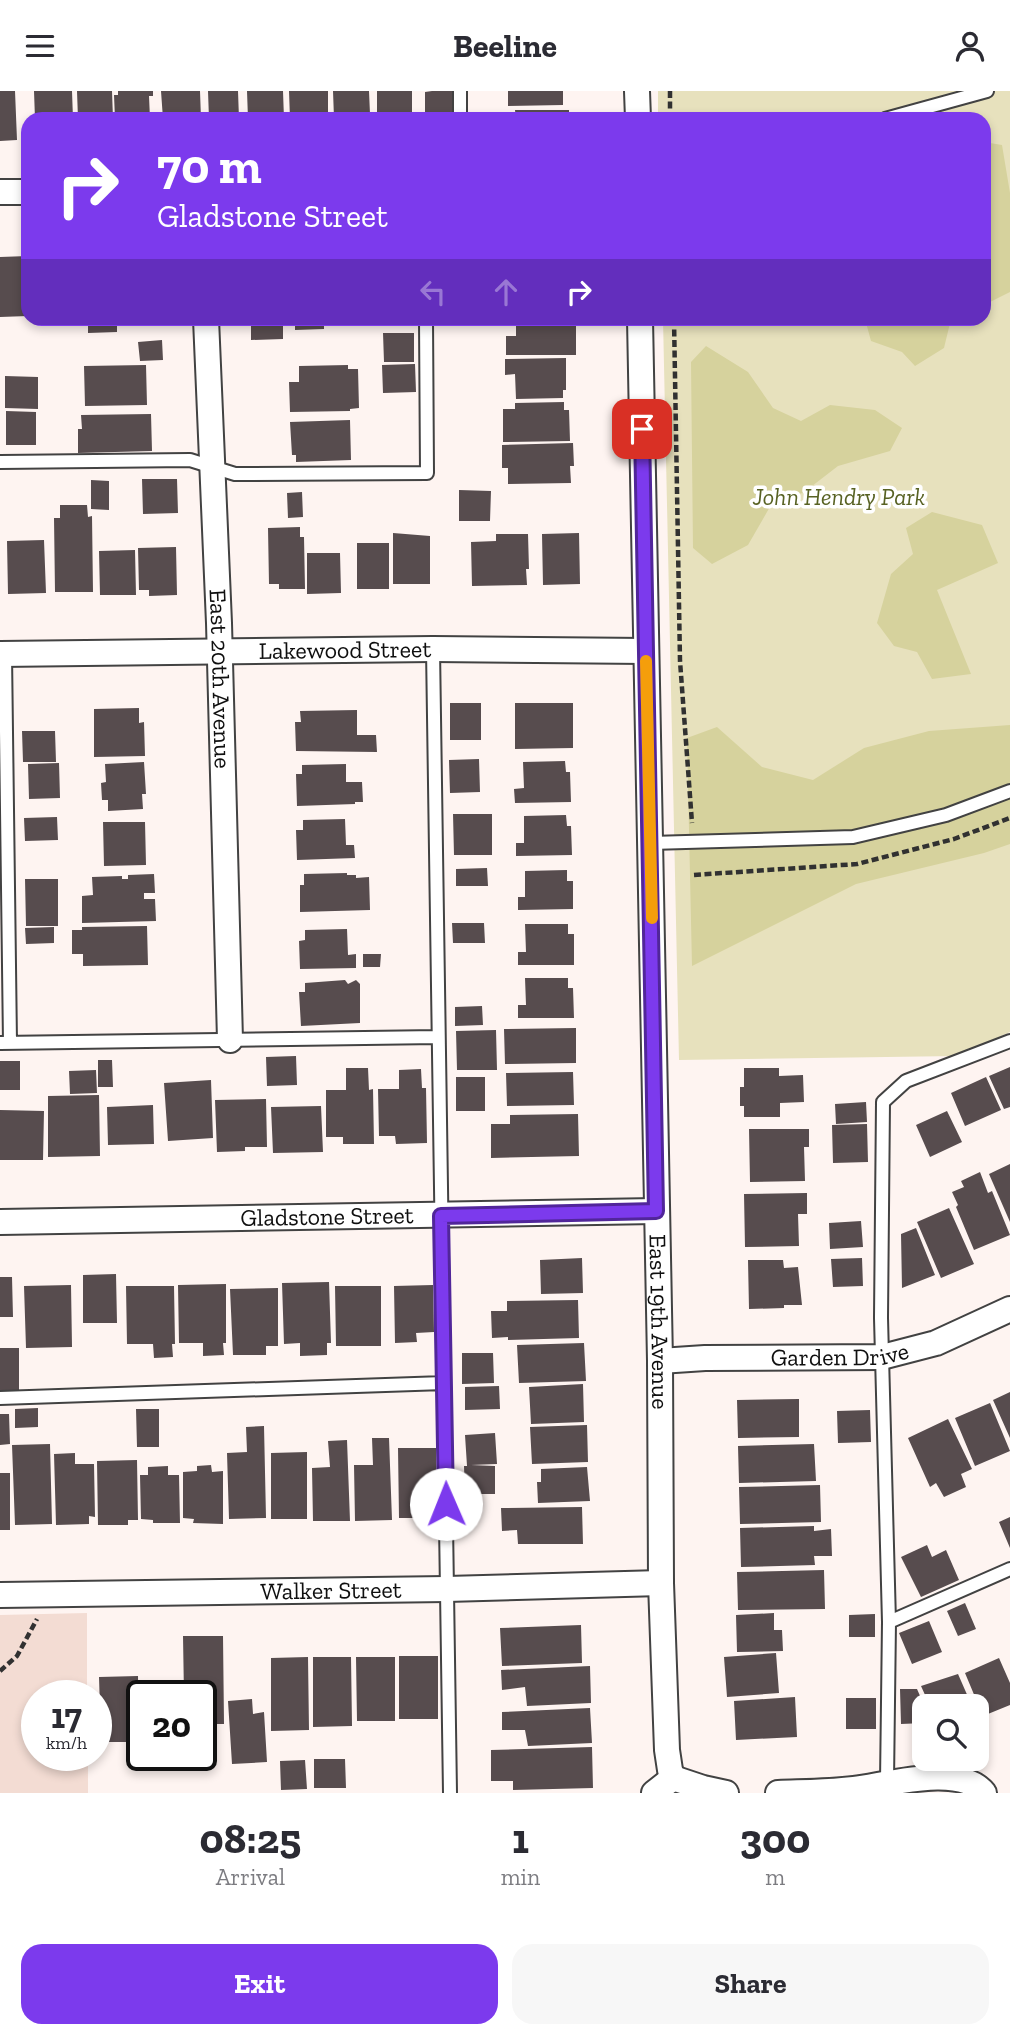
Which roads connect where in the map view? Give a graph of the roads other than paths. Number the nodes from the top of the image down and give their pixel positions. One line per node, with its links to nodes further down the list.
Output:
1 (460, 91): 4 (lane)
2 (637, 91): 5 (street)
3 (987, 91): 6 (lane)
4 (460, 112)
5 (638, 112)
6 (910, 112)
7 (0, 192): 8 (street)
8 (21, 192)
9 (206, 326): 13 (street, East 20th Avenue)
10 (426, 326): 13 (lane)
11 (640, 326): 15 (street, East 19th Avenue)
12 (0, 462): 13 (lane)
13 (212, 467): 16 (street, East 20th Avenue)
14 (433, 649): 15 (street, Lakewood Street); 16 (street, Lakewood Street); 20 (lane)
15 (646, 651): 19 (street, East 19th Avenue)
16 (219, 652): 17 (street, Lakewood Street); 21 (street, East 20th Avenue)
17 (3, 654): 23 (lane)
18 (1010, 791): 19 (lane)
19 (650, 842): 24 (street, East 19th Avenue)
20 (438, 1037): 21 (lane); 25 (lane)
21 (230, 1040): 23 (lane)
22 (1010, 1041): 28 (lane)
23 (5, 1043)
24 (656, 1211): 25 (street, Gladstone Street); 29 (street, East 19th Avenue)
25 (441, 1216): 26 (street, Gladstone Street); 30 (lane)
26 (0, 1222)
27 (1010, 1309): 28 (street, Garden Drive)
28 (882, 1357): 29 (street, Garden Drive); 36 (lane)
29 (660, 1361): 33 (street, East 19th Avenue)
30 (444, 1383): 31 (lane); 34 (lane)
31 (0, 1398)
32 (1010, 1569): 36 (lane)
33 (661, 1583): 34 (street, Walker Street); 38 (street, East 19th Avenue)
34 (447, 1589): 35 (street, Walker Street); 39 (lane)
35 (0, 1595)
36 (889, 1622): 37 (lane)
37 (887, 1782): 41 (street); 42 (street)
38 (664, 1785): 40 (street)
39 (450, 1793)
40 (726, 1793)
41 (778, 1793)
42 (984, 1793)

